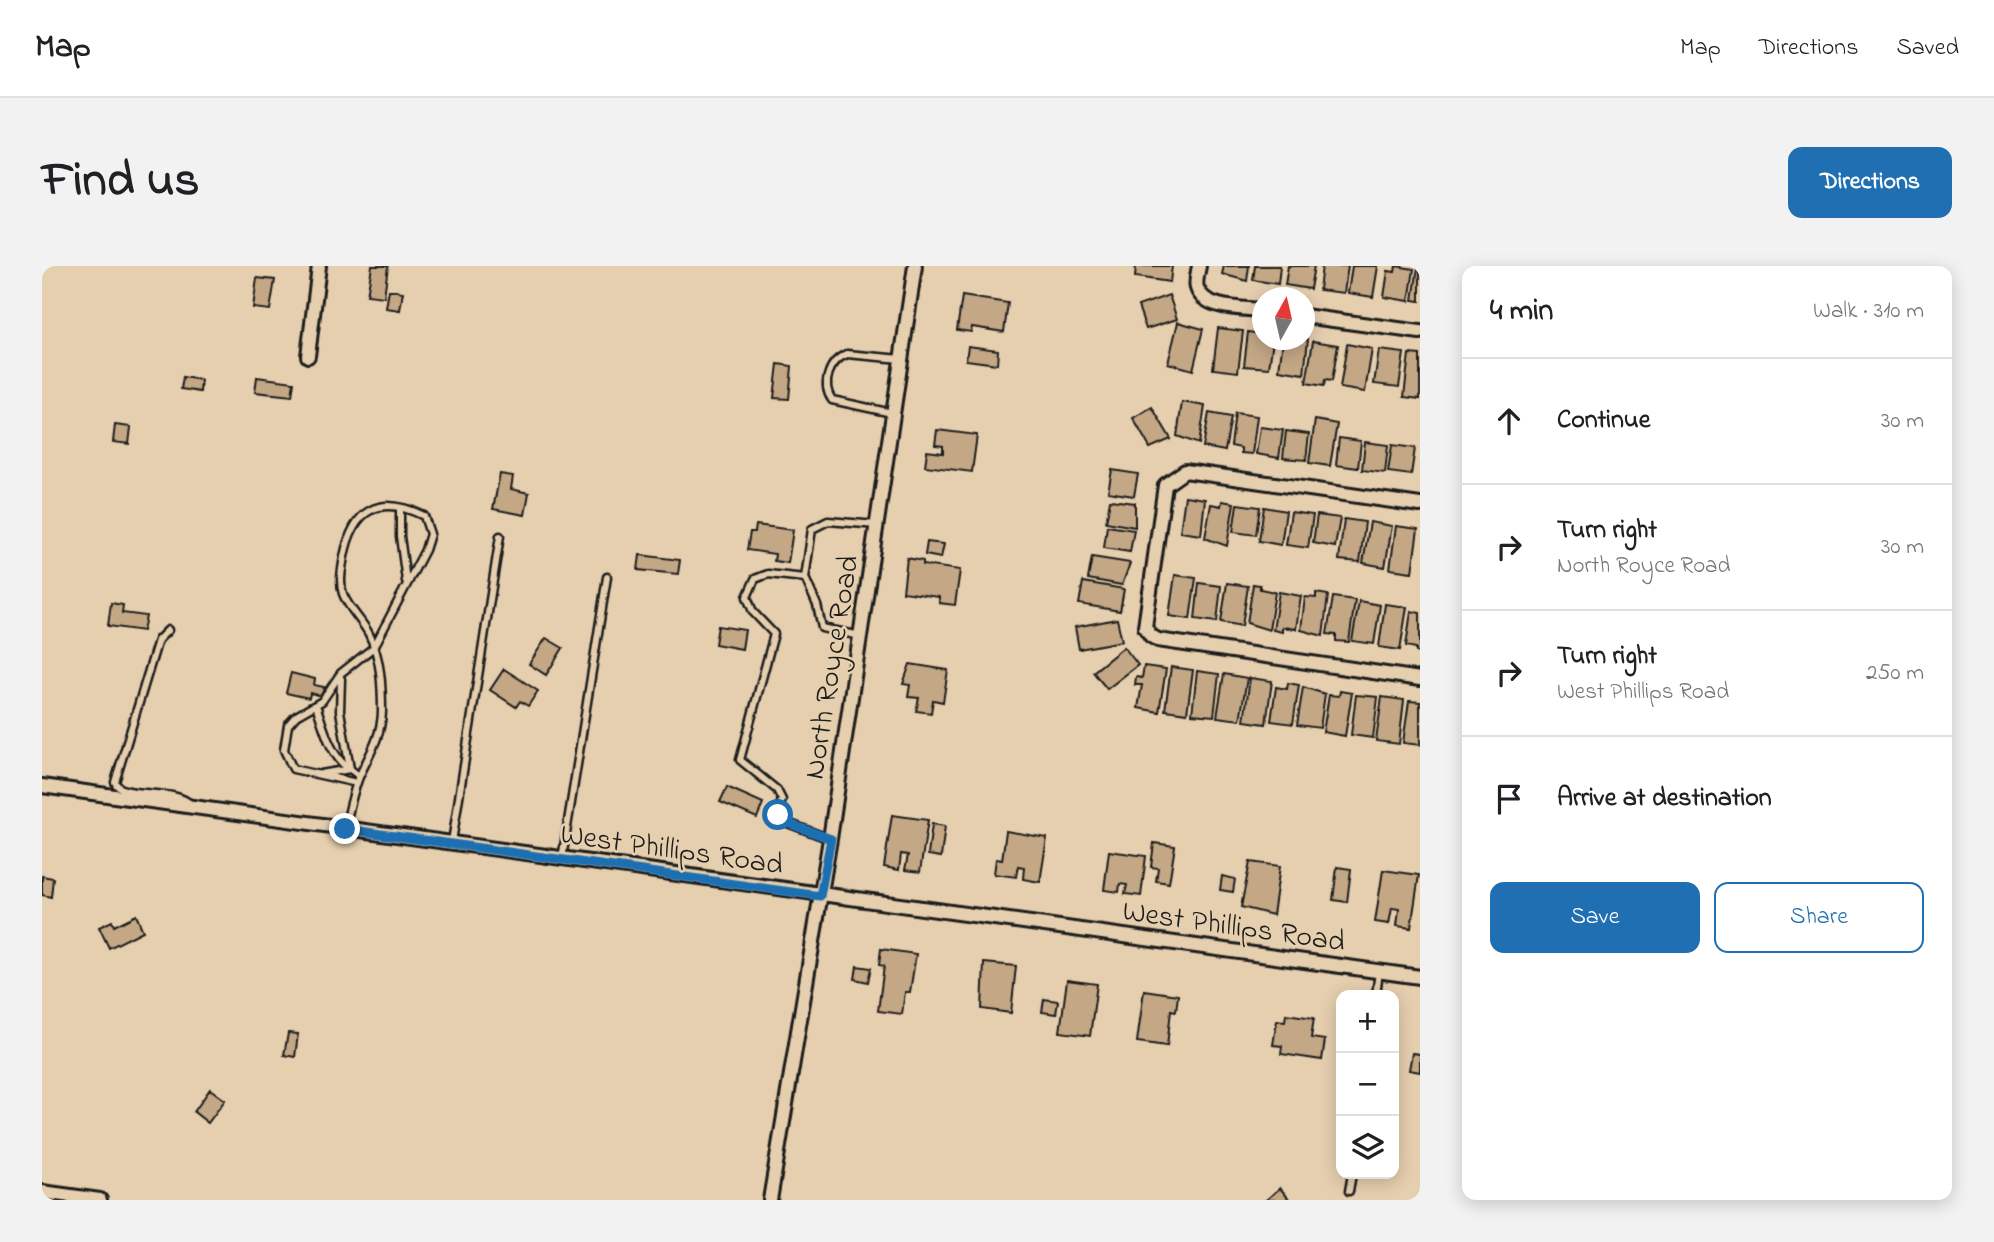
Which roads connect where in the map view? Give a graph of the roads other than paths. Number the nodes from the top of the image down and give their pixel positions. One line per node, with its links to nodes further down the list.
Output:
1 (319, 266): 7 (street)
2 (915, 266): 8 (street, North Royce Road)
3 (1199, 266): 4 (street)
4 (1252, 309)
5 (1315, 318): 6 (street)
6 (1420, 332)
7 (308, 356)
8 (901, 359): 9 (street, North Royce Road); 9 (lane)
9 (894, 413): 12 (street, North Royce Road)
10 (1420, 505): 21 (street)
11 (400, 510): 16 (lane); 16 (lane); 19 (lane)
12 (878, 525): 15 (lane); 18 (street, North Royce Road)
13 (500, 536): 30 (lane)
14 (607, 577): 31 (lane)
15 (805, 578): 18 (lane); 29 (lane)
16 (406, 581): 19 (lane)
17 (168, 630): 27 (lane)
18 (861, 636): 29 (street, North Royce Road)
19 (374, 647): 20 (lane); 25 (lane)
20 (341, 673): 22 (lane); 23 (lane)
21 (1420, 678)
22 (316, 705): 23 (lane); 24 (lane)
23 (350, 769): 24 (lane); 25 (lane)
24 (319, 774): 25 (lane)
25 (358, 780): 28 (lane)
26 (42, 786): 27 (street, West Phillips Road)
27 (192, 807): 28 (street, West Phillips Road)
28 (345, 829): 30 (street, West Phillips Road)
29 (831, 839): 32 (street, North Royce Road)
30 (452, 844): 31 (street, West Phillips Road)
31 (562, 859): 32 (street, West Phillips Road)
32 (820, 896): 33 (street, West Phillips Road); 40 (street, North Royce Road)
33 (1379, 971): 34 (street, West Phillips Road); 35 (lane)
34 (1420, 977)
35 (1377, 990)
36 (1351, 1179): 37 (lane)
37 (1349, 1191)
38 (42, 1192): 39 (street)
39 (100, 1200)
40 (770, 1200)

